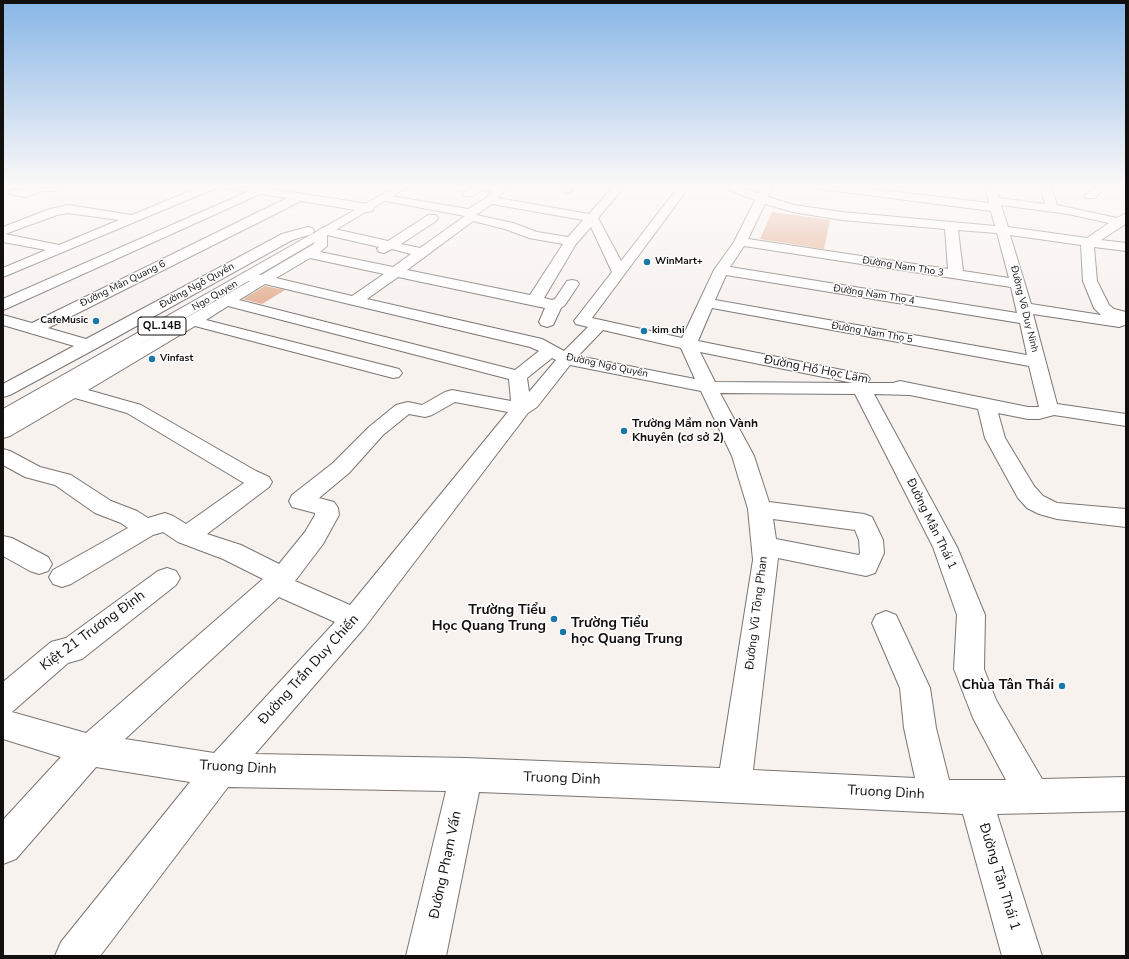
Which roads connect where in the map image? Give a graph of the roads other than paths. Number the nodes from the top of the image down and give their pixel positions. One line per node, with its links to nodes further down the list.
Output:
1 (105, 231): 24 (main road)
2 (163, 231): 43 (main road)
3 (221, 231): 53 (main road, Đường Mân Quang 6)
4 (321, 231): 17 (main road, Ngo Quyen / QL.14B)
5 (322, 231): 17 (main road, Ngo Quyen / QL.14B)
6 (412, 231): 22 (main road)
7 (450, 231): 25 (main road)
8 (522, 231): 19 (main road)
9 (581, 231): 19 (main road)
10 (598, 231): 29 (main road)
11 (648, 231): 29 (main road)
12 (746, 231): 20 (main road)
13 (951, 231): 32 (main road)
14 (1003, 231): 36 (main road, Đường Võ Duy Ninh)
15 (1052, 231): 21 (main road)
16 (1106, 231): 21 (main road)
17 (318, 233): 22 (main road); 26 (main road); 33 (main road, Ngo Quyen / QL.14B); 55 (main road, Đường Ngô Quyền); 65 (main road, Ngo Quyen / QL.14B)
18 (3, 238): 24 (main road)
19 (571, 242): 41 (main road)
20 (740, 242): 28 (main road); 32 (main road, Đường Nam Thọ 3)
21 (1089, 242): 23 (main road); 50 (main road)
22 (391, 245): 25 (main road); 27 (main road)
23 (1126, 247)
24 (61, 249): 31 (main road)
25 (422, 252): 30 (main road)
26 (306, 254): 30 (main road); 33 (main road)
27 (374, 255)
28 (721, 270): 42 (main road); 46 (main road, Đường Nam Thọ 4)
29 (618, 271): 52 (main road, Đường Hồ Học Lãm)
30 (394, 272): 38 (main road); 41 (main road)
31 (3, 273)
32 (956, 275): 36 (main road, Đường Nam Thọ 3)
33 (262, 276): 34 (main road); 37 (main road, Đường Ngô Quyền); 40 (main road); 69 (main road, Ngo Quyen / QL.14B)
34 (322, 282): 37 (main road); 38 (main road)
35 (572, 284): 44 (main road)
36 (1018, 284): 46 (main road, Đường Võ Duy Ninh)
37 (307, 290): 38 (main road, Đường Ngô Quyền)
38 (360, 297): 39 (main road); 45 (main road, Đường Ngô Quyền)
39 (407, 300): 45 (main road); 47 (main road)
40 (226, 301): 49 (main road); 59 (main road)
41 (534, 302): 44 (main road)
42 (707, 303): 54 (main road); 57 (main road, Đường Nam Thọ 5)
43 (3, 305)
44 (554, 305): 51 (main road)
45 (393, 310): 56 (main road, Đường Ngô Quyền)
46 (1025, 313): 50 (main road, Đường Nam Thọ 4); 57 (main road, Đường Võ Duy Ninh)
47 (480, 317)
48 (3, 320): 53 (main road)
49 (193, 320): 58 (main road); 64 (main road)
50 (1125, 320)
51 (547, 322)
52 (599, 325): 54 (main road, Đường Hồ Học Lãm); 56 (main road)
53 (33, 329): 55 (main road)
54 (688, 344): 60 (main road, Đường Vũ Tông Phan); 62 (main road, Đường Hồ Học Lãm)
55 (89, 345): 63 (main road, Đường Ngô Quyền)
56 (558, 355): 59 (main road); 60 (main road, Đường Ngô Quyền); 67 (main road, Đường Trần Duy Chiến)
57 (1037, 362): 68 (main road, Đường Võ Duy Ninh)
58 (393, 373)
59 (518, 376): 67 (main road)
60 (708, 387): 61 (main road, Đường Ngô Quyền); 73 (main road, Đường Vũ Tông Phan)
61 (862, 389): 62 (main road, Đường Ngô Quyền); 92 (main road, Đường Mân Thái 1)
62 (914, 389): 66 (main road, Đường Hồ Học Lãm)
63 (3, 391)
64 (72, 391): 71 (main road); 76 (main road)
65 (3, 403)
66 (986, 404): 68 (main road, Đường Hồ Học Lãm); 74 (main road)
67 (521, 409): 82 (main road); 83 (main road, Đường Trần Duy Chiến)
68 (1049, 409): 70 (main road)
69 (3, 416)
70 (1126, 420)
71 (3, 432)
72 (3, 456): 75 (main road)
73 (760, 509): 78 (main road, Đường Vũ Tông Phan); 78 (main road)
74 (1126, 518)
75 (148, 527): 76 (main road); 80 (main road)
76 (187, 536): 82 (main road)
77 (3, 545): 79 (main road)
78 (764, 546): 90 (main road, Đường Vũ Tông Phan)
79 (39, 564)
80 (62, 577)
81 (166, 578): 85 (main road, Kiệt 21 Trương Định)
82 (279, 580): 83 (main road); 87 (main road)
83 (355, 619): 88 (main road, Đường Trần Duy Chiến)
84 (886, 623): 93 (main road)
85 (3, 701)
86 (3, 724): 87 (main road, Truong Dinh)
87 (90, 750): 88 (main road, Truong Dinh); 95 (main road)
88 (220, 770): 89 (main road, Truong Dinh); 96 (main road, Đường Trần Duy Chiến)
89 (466, 775): 90 (main road, Truong Dinh); 97 (main road, Đường Phạm Vấn)
90 (734, 786): 93 (main road, Truong Dinh)
91 (1126, 794): 92 (main road, Truong Dinh)
92 (1032, 795): 94 (main road, Truong Dinh)
93 (936, 796): 94 (main road, Truong Dinh)
94 (974, 798): 98 (main road, Đường Tân Thái 1)
95 (3, 846)
96 (75, 956)
97 (426, 956)
98 (1022, 956)

